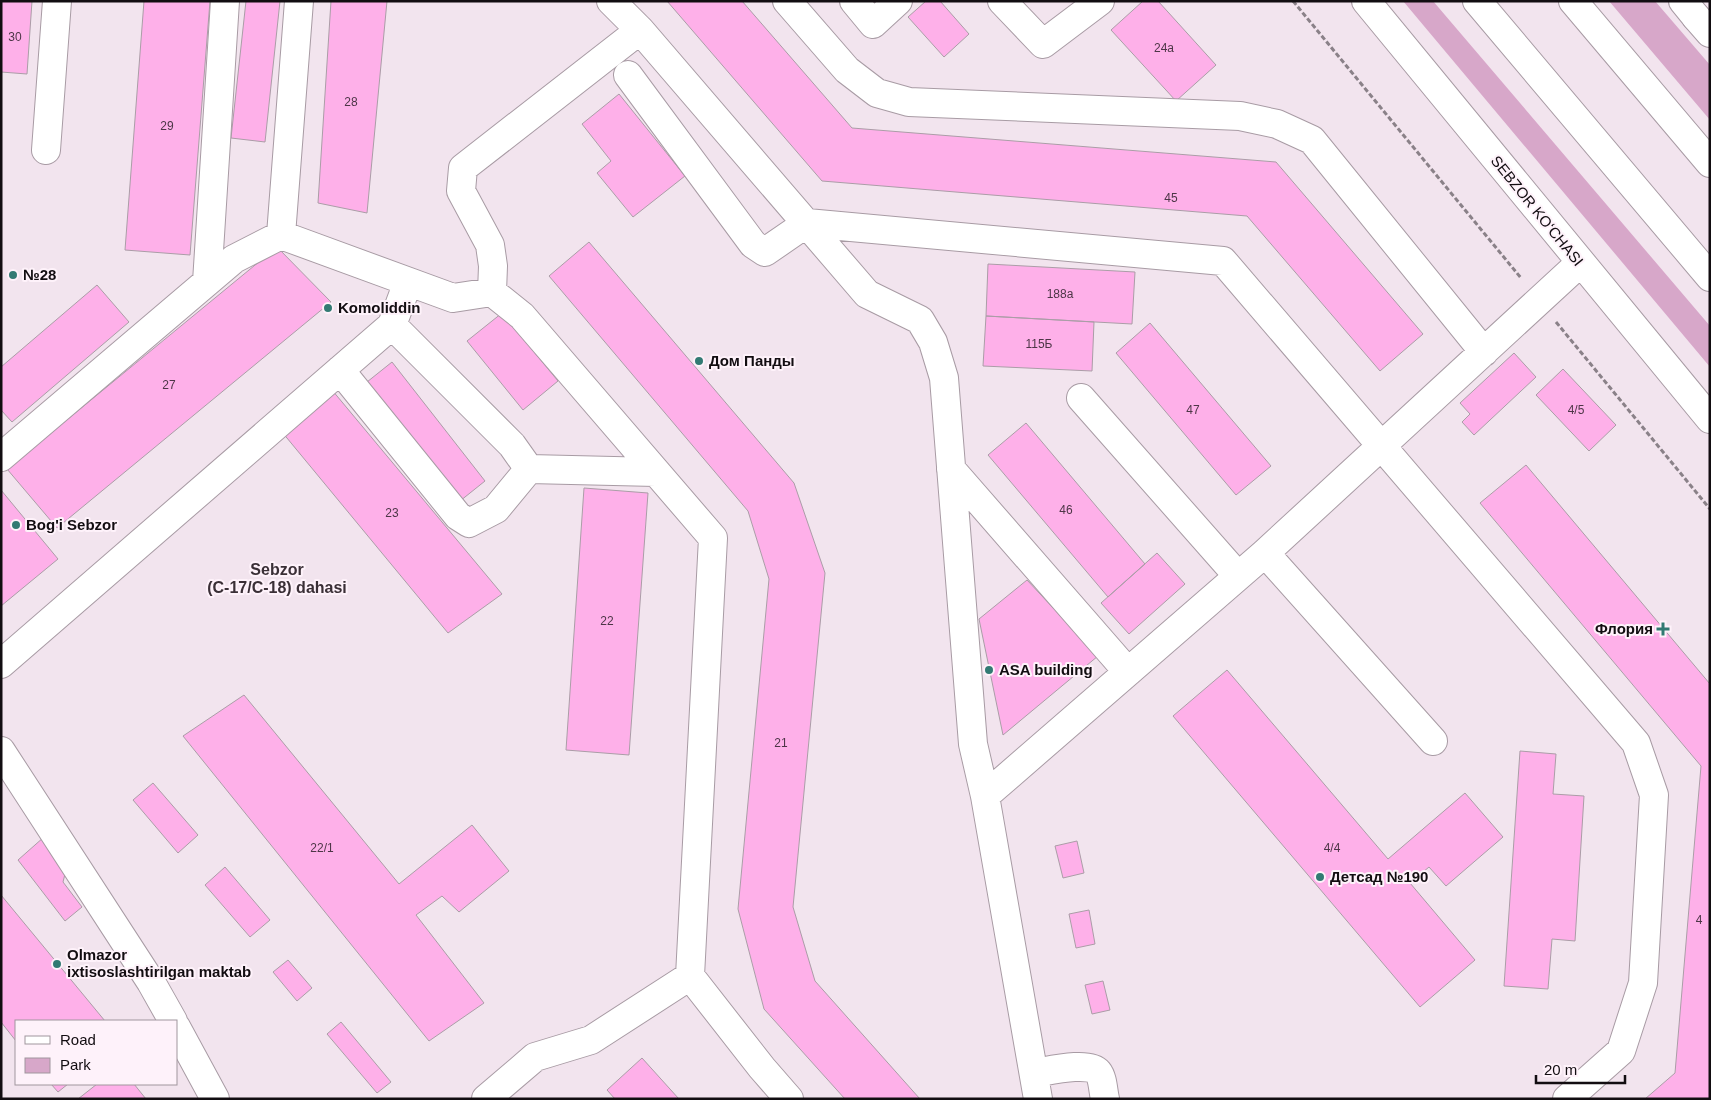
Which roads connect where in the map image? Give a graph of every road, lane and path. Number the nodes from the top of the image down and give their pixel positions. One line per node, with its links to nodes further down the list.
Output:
1 (57, 1): 16 (street)
2 (225, 1): 22 (street)
3 (299, 1): 19 (street)
4 (611, 1): 14 (street)
5 (787, 1): 27 (street)
6 (854, 1): 7 (street)
7 (898, 1)
8 (1002, 1): 9 (street)
9 (1100, 1)
10 (1293, 1): 25 (path)
11 (1366, 1): 20 (street, SEBZOR KO‘CHASI)
12 (1477, 1): 21 (street)
13 (1573, 1): 17 (street)
14 (640, 30): 18 (street); 24 (street)
15 (628, 75): 18 (street)
16 (46, 150)
17 (1710, 163)
18 (807, 223): 31 (street); 34 (street)
19 (281, 235): 22 (street); 23 (street)
20 (1580, 264): 25 (street); 30 (street, SEBZOR KO‘CHASI)
21 (1710, 277)
22 (206, 282): 32 (street)
23 (408, 282): 24 (street); 26 (street)
24 (492, 292): 35 (street)
25 (1538, 300): 27 (street); 36 (path)
26 (392, 325): 28 (street); 33 (street)
27 (1484, 352): 31 (street)
28 (340, 370): 33 (street); 39 (street)
29 (1082, 398): 38 (street)
30 (1710, 419)
31 (1383, 446): 37 (street); 52 (street)
32 (1, 458)
33 (529, 468): 35 (street)
34 (951, 469): 40 (street); 43 (street)
35 (656, 472): 44 (street)
36 (1710, 509)
37 (1265, 553): 38 (street); 41 (street)
38 (1238, 576): 40 (street)
39 (1, 664)
40 (1128, 672): 43 (street)
41 (1433, 741)
42 (1, 752): 45 (street)
43 (986, 796): 47 (street)
44 (690, 976): 49 (street); 50 (street)
45 (172, 1020)
46 (178, 1031): 48 (street)
47 (1036, 1086): 51 (street)
48 (215, 1099)
49 (486, 1099)
50 (789, 1099)
51 (1104, 1099)
52 (1567, 1099)

